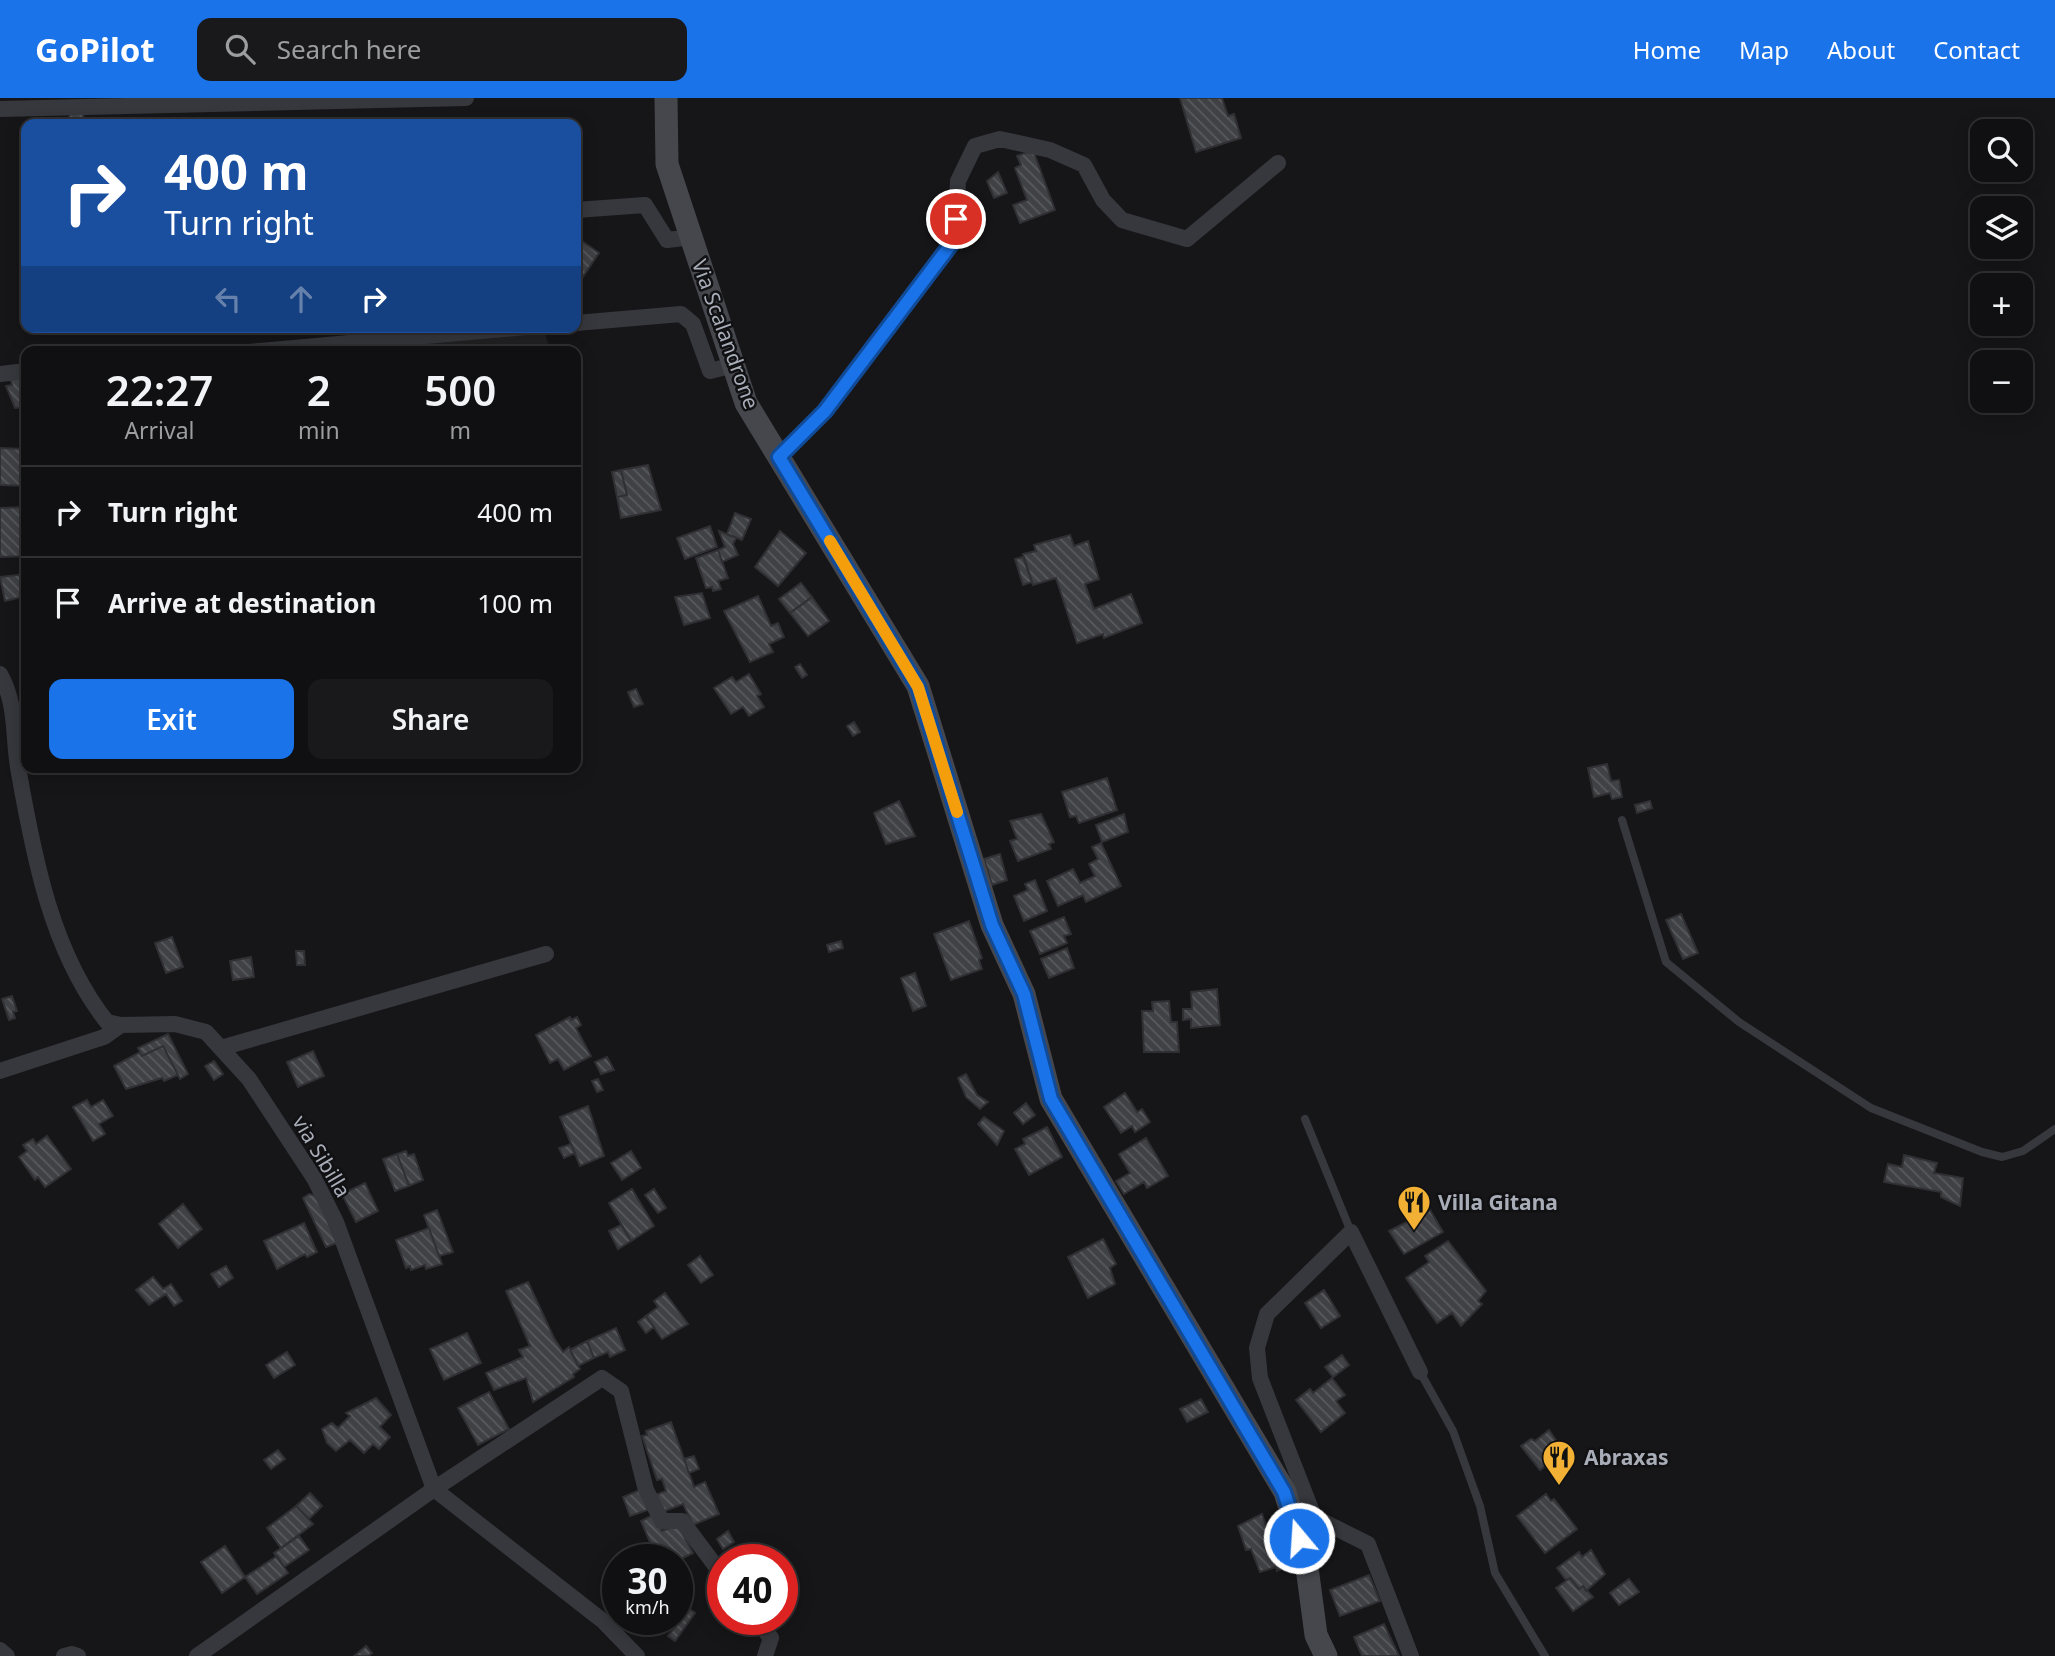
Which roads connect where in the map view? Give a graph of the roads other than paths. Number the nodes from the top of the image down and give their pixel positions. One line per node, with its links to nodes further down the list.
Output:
1 (466, 98): 3 (street)
2 (666, 98): 6 (street, Via Scalandrone)
3 (0, 109)
4 (1279, 163): 13 (street)
5 (581, 209): 6 (street)
6 (691, 237): 10 (street, Via Scalandrone)
7 (581, 323): 10 (street)
8 (460, 333): 9 (street)
9 (315, 346)
10 (734, 365): 13 (street, Via Scalandrone)
11 (21, 372): 12 (street)
12 (0, 374)
13 (779, 457): 27 (street, Via Scalandrone)
14 (0, 674): 17 (street)
15 (1622, 820): 21 (lane)
16 (546, 954): 18 (street)
17 (121, 1025): 18 (street, via Sibilla); 19 (street)
18 (221, 1048): 24 (street, via Sibilla)
19 (0, 1071)
20 (1305, 1119): 22 (lane)
21 (2055, 1129)
22 (1351, 1232): 23 (street); 25 (street)
23 (1420, 1372): 38 (lane)
24 (433, 1489): 26 (street); 33 (street); 34 (street)
25 (1314, 1517): 27 (street); 37 (street)
26 (707, 1555)
27 (1306, 1560): 36 (street, Via Scalandrone)
28 (768, 1635): 35 (street)
29 (0, 1650): 30 (street)
30 (8, 1656)
31 (64, 1656): 32 (street)
32 (78, 1656)
33 (197, 1656)
34 (637, 1656)
35 (765, 1656)
36 (1326, 1656)
37 (1411, 1656)
38 (1545, 1656)

